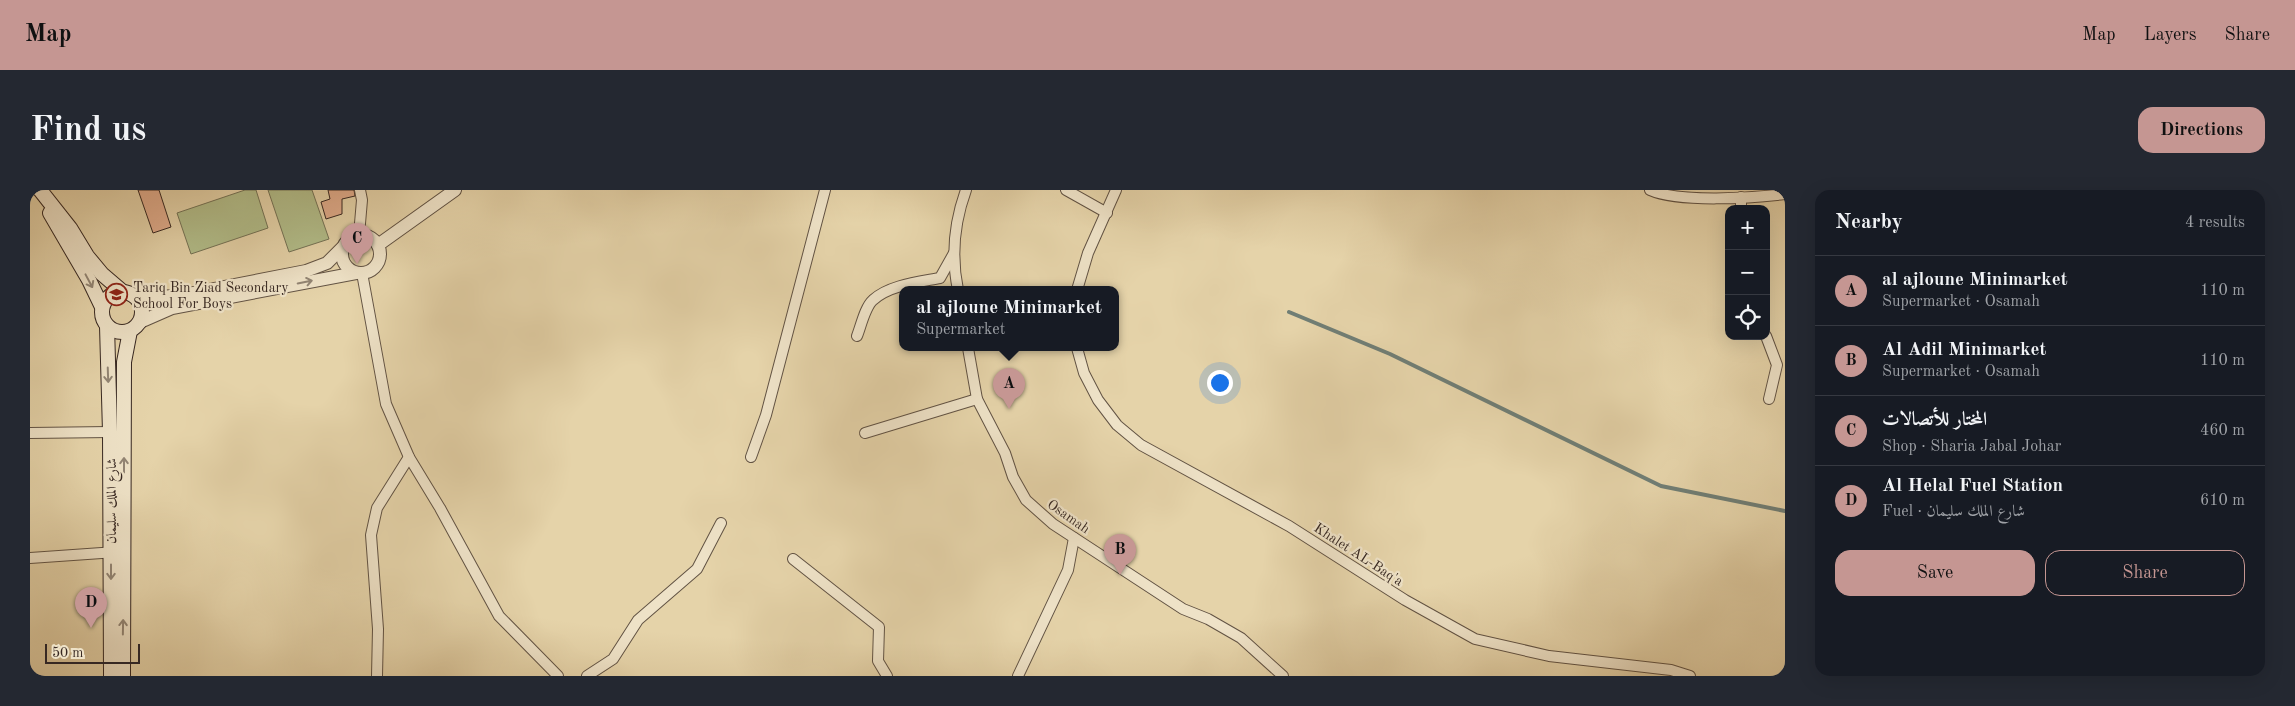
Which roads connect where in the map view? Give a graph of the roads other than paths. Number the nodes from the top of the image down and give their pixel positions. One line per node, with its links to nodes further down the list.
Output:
1 (360, 190): 13 (street)
2 (455, 190): 14 (street)
3 (825, 190): 36 (street)
4 (966, 190): 16 (street)
5 (1066, 190): 12 (street)
6 (1116, 190): 12 (street)
7 (1650, 190): 10 (street)
8 (40, 191): 22 (main road); 23 (main road, one-way to 23)
9 (1785, 194): 10 (street)
10 (1742, 197): 11 (street)
11 (1741, 205)
12 (1106, 213): 20 (street)
13 (359, 235): 14 (street); 15 (street)
14 (378, 245): 17 (street)
15 (342, 248): 17 (street); 22 (street)
16 (954, 253): 18 (street); 19 (street)
17 (359, 273): 25 (street, one-way to 17); 35 (street)
18 (904, 286)
19 (958, 286)
20 (1078, 286)
21 (899, 287): 26 (street)
22 (128, 293): 23 (main road); 25 (main road)
23 (102, 307): 24 (main road)
24 (107, 326): 25 (main road); 32 (main road, شارع الملك سليمان, one-way to 32)
25 (135, 326): 39 (main road, شارع الملك سليمان, one-way to 25)
26 (857, 336)
27 (1768, 340): 31 (street)
28 (969, 351): 30 (street, Osamah)
29 (1079, 351): 50 (street, Khalet AL-Baq'a)
30 (977, 399): 34 (street); 38 (street, Osamah)
31 (1769, 399)
32 (110, 432): 33 (street); 39 (main road, شارع الملك سليمان)
33 (30, 433)
34 (865, 433)
35 (409, 457): 44 (street); 45 (street)
36 (751, 457)
37 (721, 523): 46 (street)
38 (1074, 538): 48 (street); 49 (street, Osamah)
39 (118, 552): 40 (street); 42 (main road, شارع الملك سليمان, one-way to 42); 43 (main road, شارع الملك سليمان, one-way to 39)
40 (30, 558)
41 (793, 559): 47 (street)
42 (111, 676)
43 (123, 676)
44 (377, 676)
45 (558, 676)
46 (587, 676)
47 (887, 676)
48 (1018, 676)
49 (1283, 676)
50 (1690, 676)

